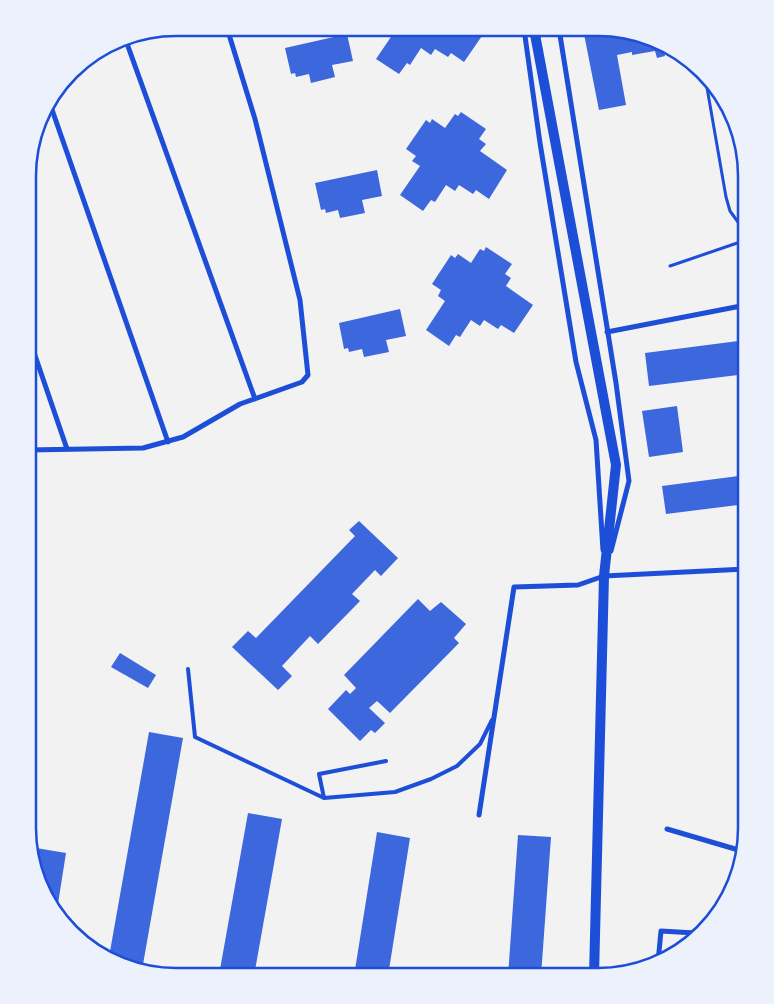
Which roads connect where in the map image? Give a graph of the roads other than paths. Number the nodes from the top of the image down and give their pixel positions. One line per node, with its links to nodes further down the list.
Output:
1 (229, 36): 10 (street)
2 (525, 36): 15 (street)
3 (535, 36): 15 (main road)
4 (560, 36): 8 (street)
5 (128, 45): 10 (street)
6 (52, 112): 11 (street)
7 (738, 307): 8 (street)
8 (607, 332): 15 (street)
9 (36, 359): 12 (street)
10 (255, 399): 11 (street)
11 (168, 442): 12 (street)
12 (66, 449): 13 (street)
13 (36, 450)
14 (737, 569): 15 (street)
15 (604, 576): 17 (street); 25 (main road)
16 (188, 668): 19 (lane)
17 (495, 716): 19 (lane); 20 (street)
18 (386, 761): 19 (lane)
19 (324, 798)
20 (479, 815)
21 (667, 829): 22 (street)
22 (736, 849)
23 (690, 933): 24 (street)
24 (659, 953)
25 (594, 968)

